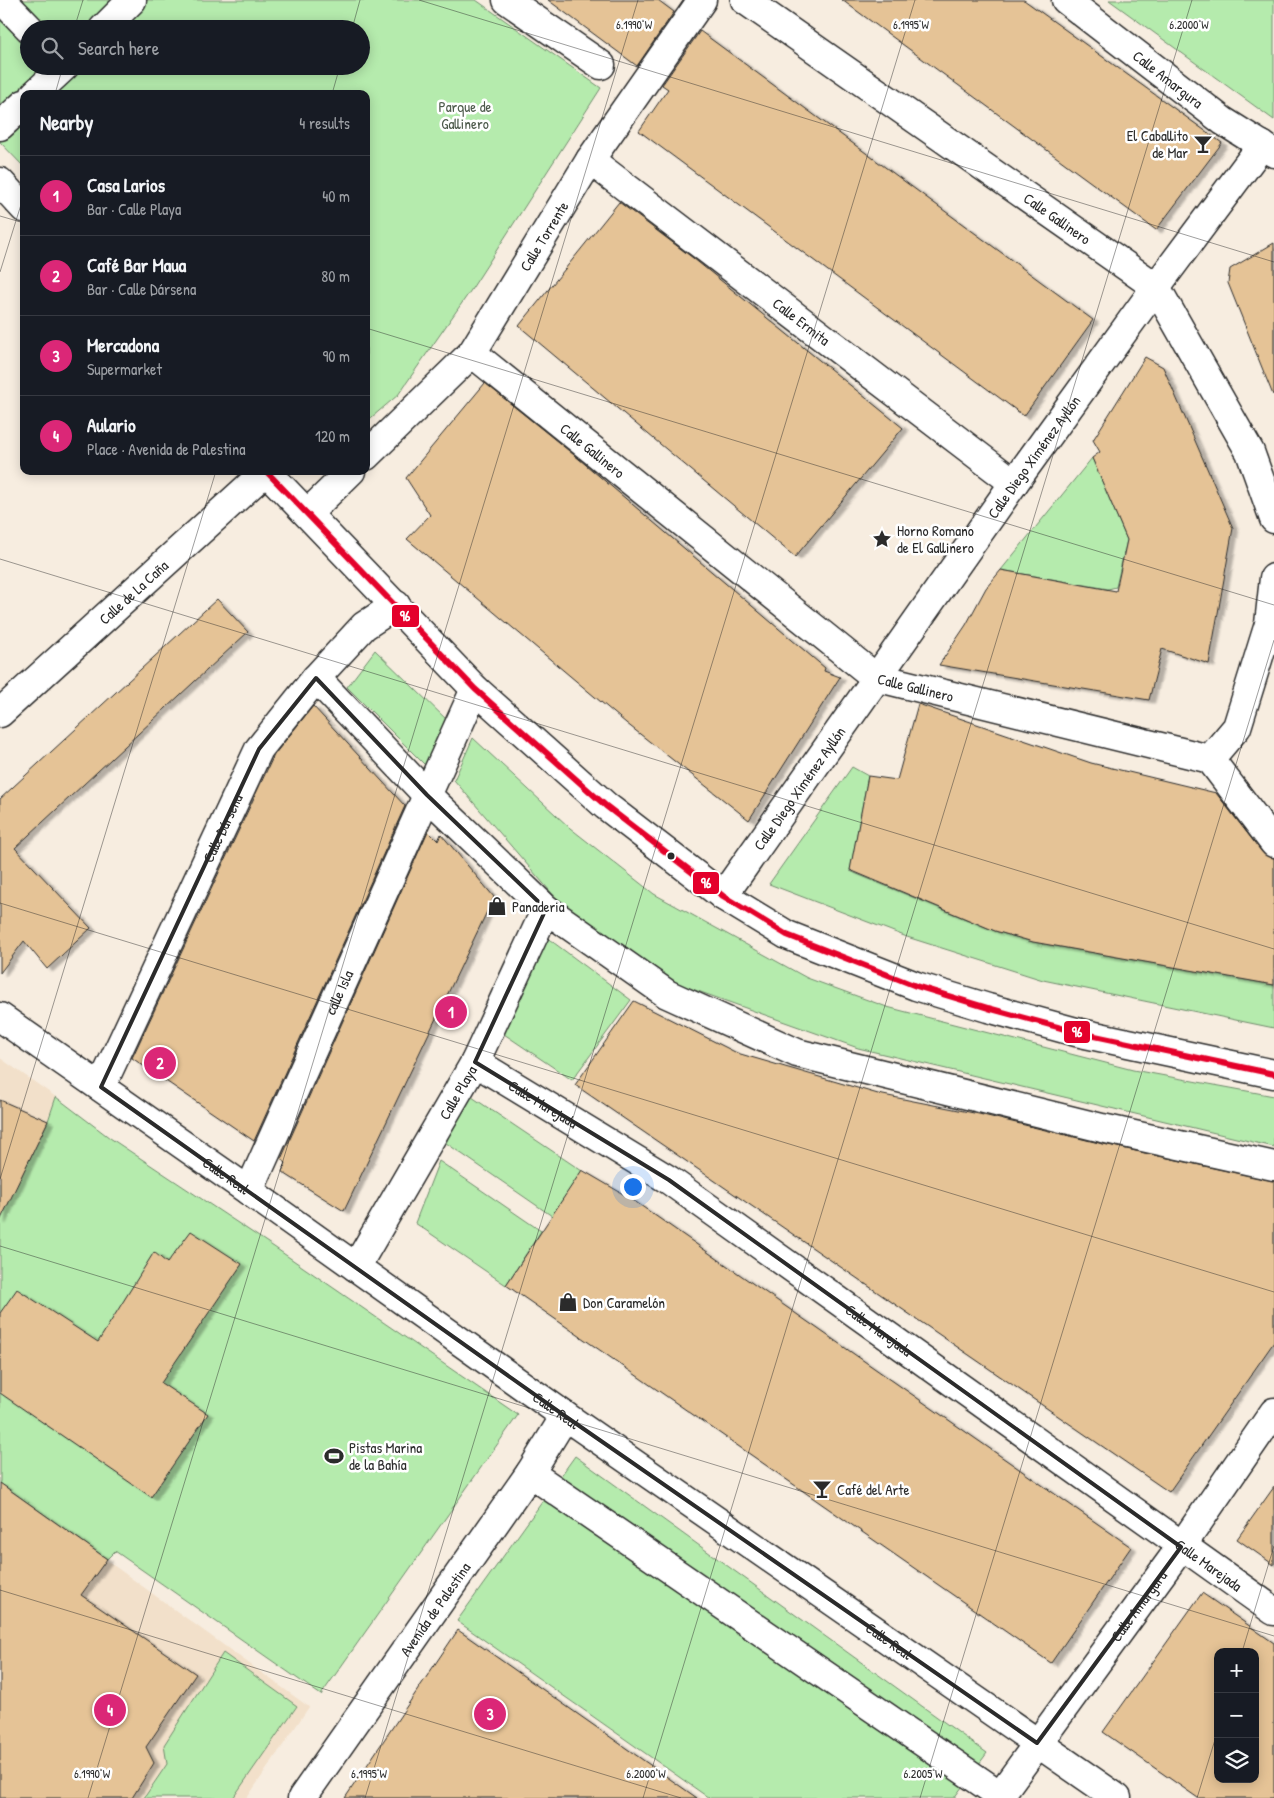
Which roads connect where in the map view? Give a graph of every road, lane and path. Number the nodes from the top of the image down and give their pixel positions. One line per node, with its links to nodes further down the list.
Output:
1 (2, 0): 7 (street)
2 (132, 0): 8 (street)
3 (507, 0): 9 (street)
4 (702, 0): 15 (street, Calle Torrente)
5 (745, 0): 18 (street, Calle Gallinero)
6 (1066, 0): 14 (street, Calle Amargura)
7 (21, 20)
8 (112, 20)
9 (601, 65)
10 (55, 75): 11 (street)
11 (39, 90)
12 (20, 108): 13 (street)
13 (0, 126)
14 (1268, 149): 18 (street, Calle Diego Ximénez Ayllón)
15 (590, 160): 19 (street, Calle Torrente); 24 (street, Calle Ermita)
16 (0, 182): 17 (street)
17 (20, 204)
18 (1156, 286): 24 (street, Calle Diego Ximénez Ayllón); 26 (street, Calle Gallinero)
19 (472, 353): 20 (street, Calle Torrente); 30 (street, Calle Gallinero)
20 (370, 452)
21 (262, 475): 32 (street, Calle de La Caña)
22 (270, 475): 25 (street)
23 (347, 475): 25 (street)
24 (1014, 483): 30 (street, Calle Diego Ximénez Ayllón)
25 (308, 513): 28 (street)
26 (1274, 519)
27 (1274, 578): 33 (street)
28 (396, 605): 29 (street, Calle Dársena); 31 (street)
29 (316, 678): 34 (street); 41 (street, Calle Dársena)
30 (875, 678): 33 (street, Calle Gallinero); 36 (street, Calle Diego Ximénez Ayllón)
31 (475, 689): 34 (street, calle Isla); 36 (street)
32 (0, 713)
33 (1210, 759): 35 (street)
34 (427, 795): 37 (street); 43 (street, calle Isla)
35 (1274, 843)
36 (723, 896): 40 (street)
37 (546, 909): 39 (street, Calle Playa); 42 (street)
38 (0, 1017): 41 (street, Calle Real)
39 (475, 1062): 44 (street, Calle Playa); 48 (street, Calle Marejada)
40 (1274, 1074)
41 (101, 1087): 43 (street, Calle Real)
42 (1274, 1166)
43 (249, 1190): 44 (street, Calle Real)
44 (356, 1267): 46 (street, Calle Real)
45 (1274, 1412): 48 (street, Calle Amargura)
46 (565, 1416): 47 (street, Avenida de Palestina); 50 (street, Calle Real)
47 (530, 1473): 51 (street); 52 (street, Avenida de Palestina)
48 (1181, 1547): 49 (street, Calle Marejada); 50 (street, Calle Amargura)
49 (1274, 1611)
50 (1037, 1743): 51 (street, Calle Amargura); 53 (street, Calle Real)
51 (999, 1797)
52 (302, 1798)
53 (1117, 1798)

